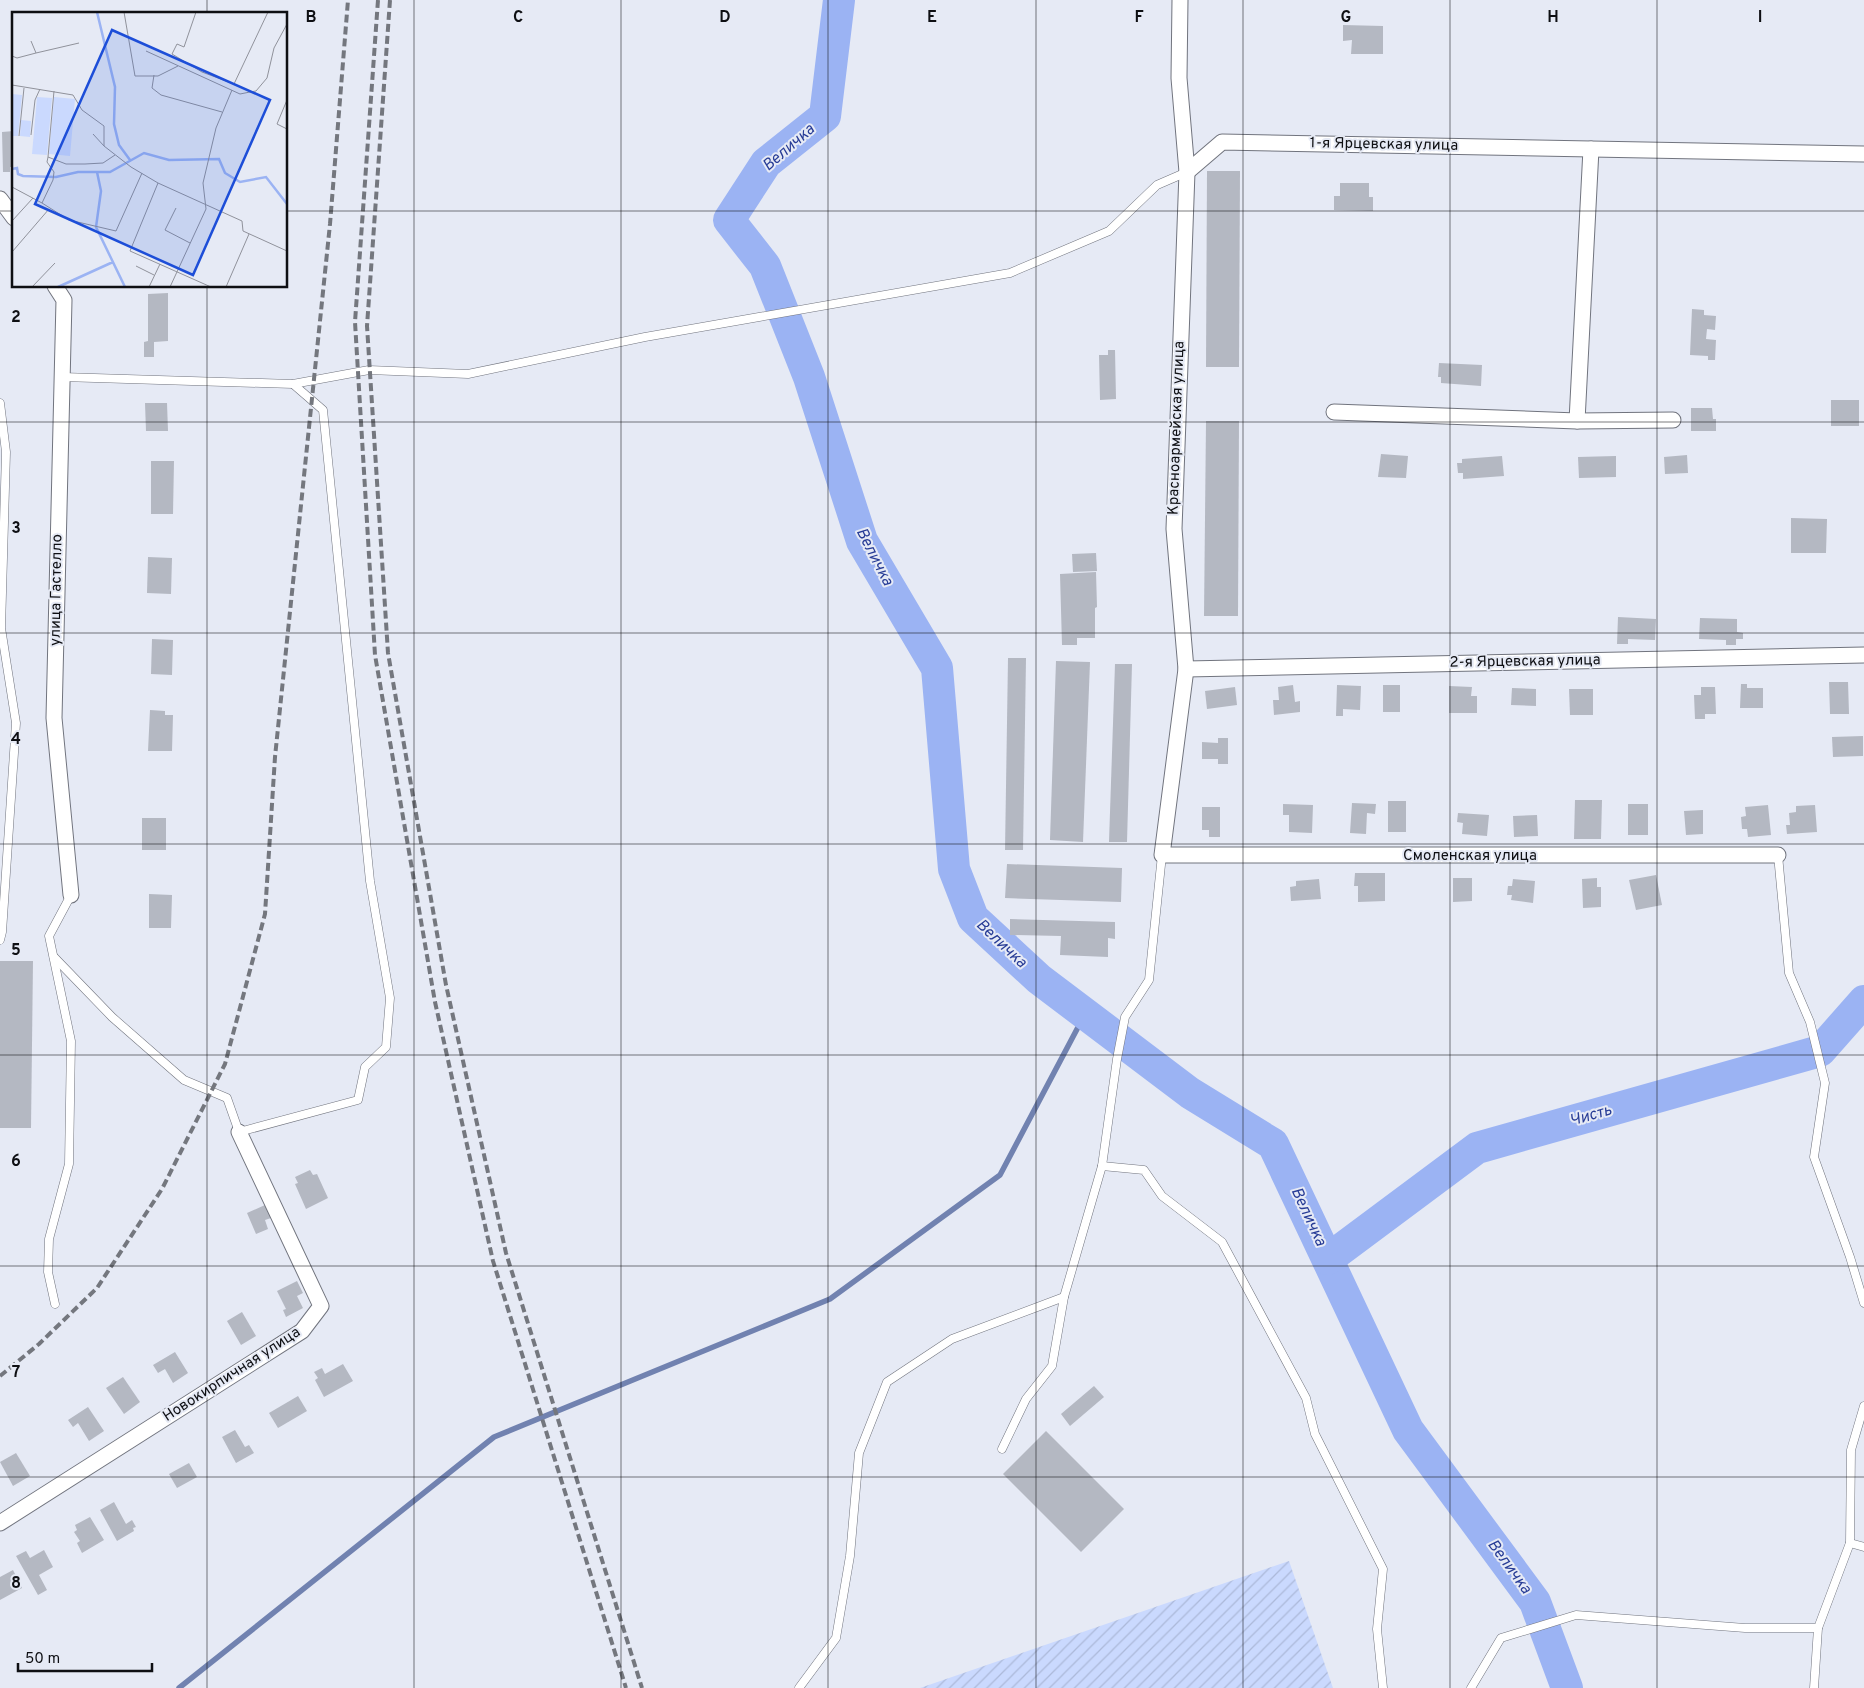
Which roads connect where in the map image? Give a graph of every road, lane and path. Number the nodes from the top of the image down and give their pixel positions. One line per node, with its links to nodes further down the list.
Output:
1 (1180, 0): 4 (street, Красноармейская улица)
2 (1591, 149): 3 (street, 1-я Ярцевская улица); 4 (street, 1-я Ярцевская улица); 13 (street)
3 (1864, 154)
4 (1187, 172): 9 (lane); 15 (street, Красноармейская улица)
5 (0, 199): 6 (street)
6 (12, 215)
7 (57, 288): 8 (street, улица Гастелло)
8 (62, 377): 9 (lane); 18 (street, улица Гастелло)
9 (293, 384): 21 (lane)
10 (0, 403): 19 (lane)
11 (1334, 412): 13 (street)
12 (1673, 420): 13 (street)
13 (1577, 421)
14 (1864, 655): 15 (street, 2-я Ярцевская улица)
15 (1186, 669): 16 (street, Красноармейская улица)
16 (1162, 855): 17 (street, Смоленская улица); 22 (lane)
17 (1778, 855): 24 (lane)
18 (71, 895): 20 (lane)
19 (0, 940)
20 (54, 957): 21 (lane); 25 (lane)
21 (239, 1132): 28 (street, Новокирпичная улица)
22 (1102, 1166): 23 (lane); 33 (lane)
23 (1064, 1297): 27 (lane); 32 (lane)
24 (1864, 1303)
25 (55, 1304)
26 (1864, 1406): 29 (lane)
27 (1002, 1449)
28 (0, 1523)
29 (1850, 1543): 30 (lane); 31 (lane)
30 (1864, 1547)
31 (1818, 1628): 34 (lane); 35 (lane)
32 (799, 1688)
33 (1383, 1688)
34 (1472, 1688)
35 (1814, 1688)

